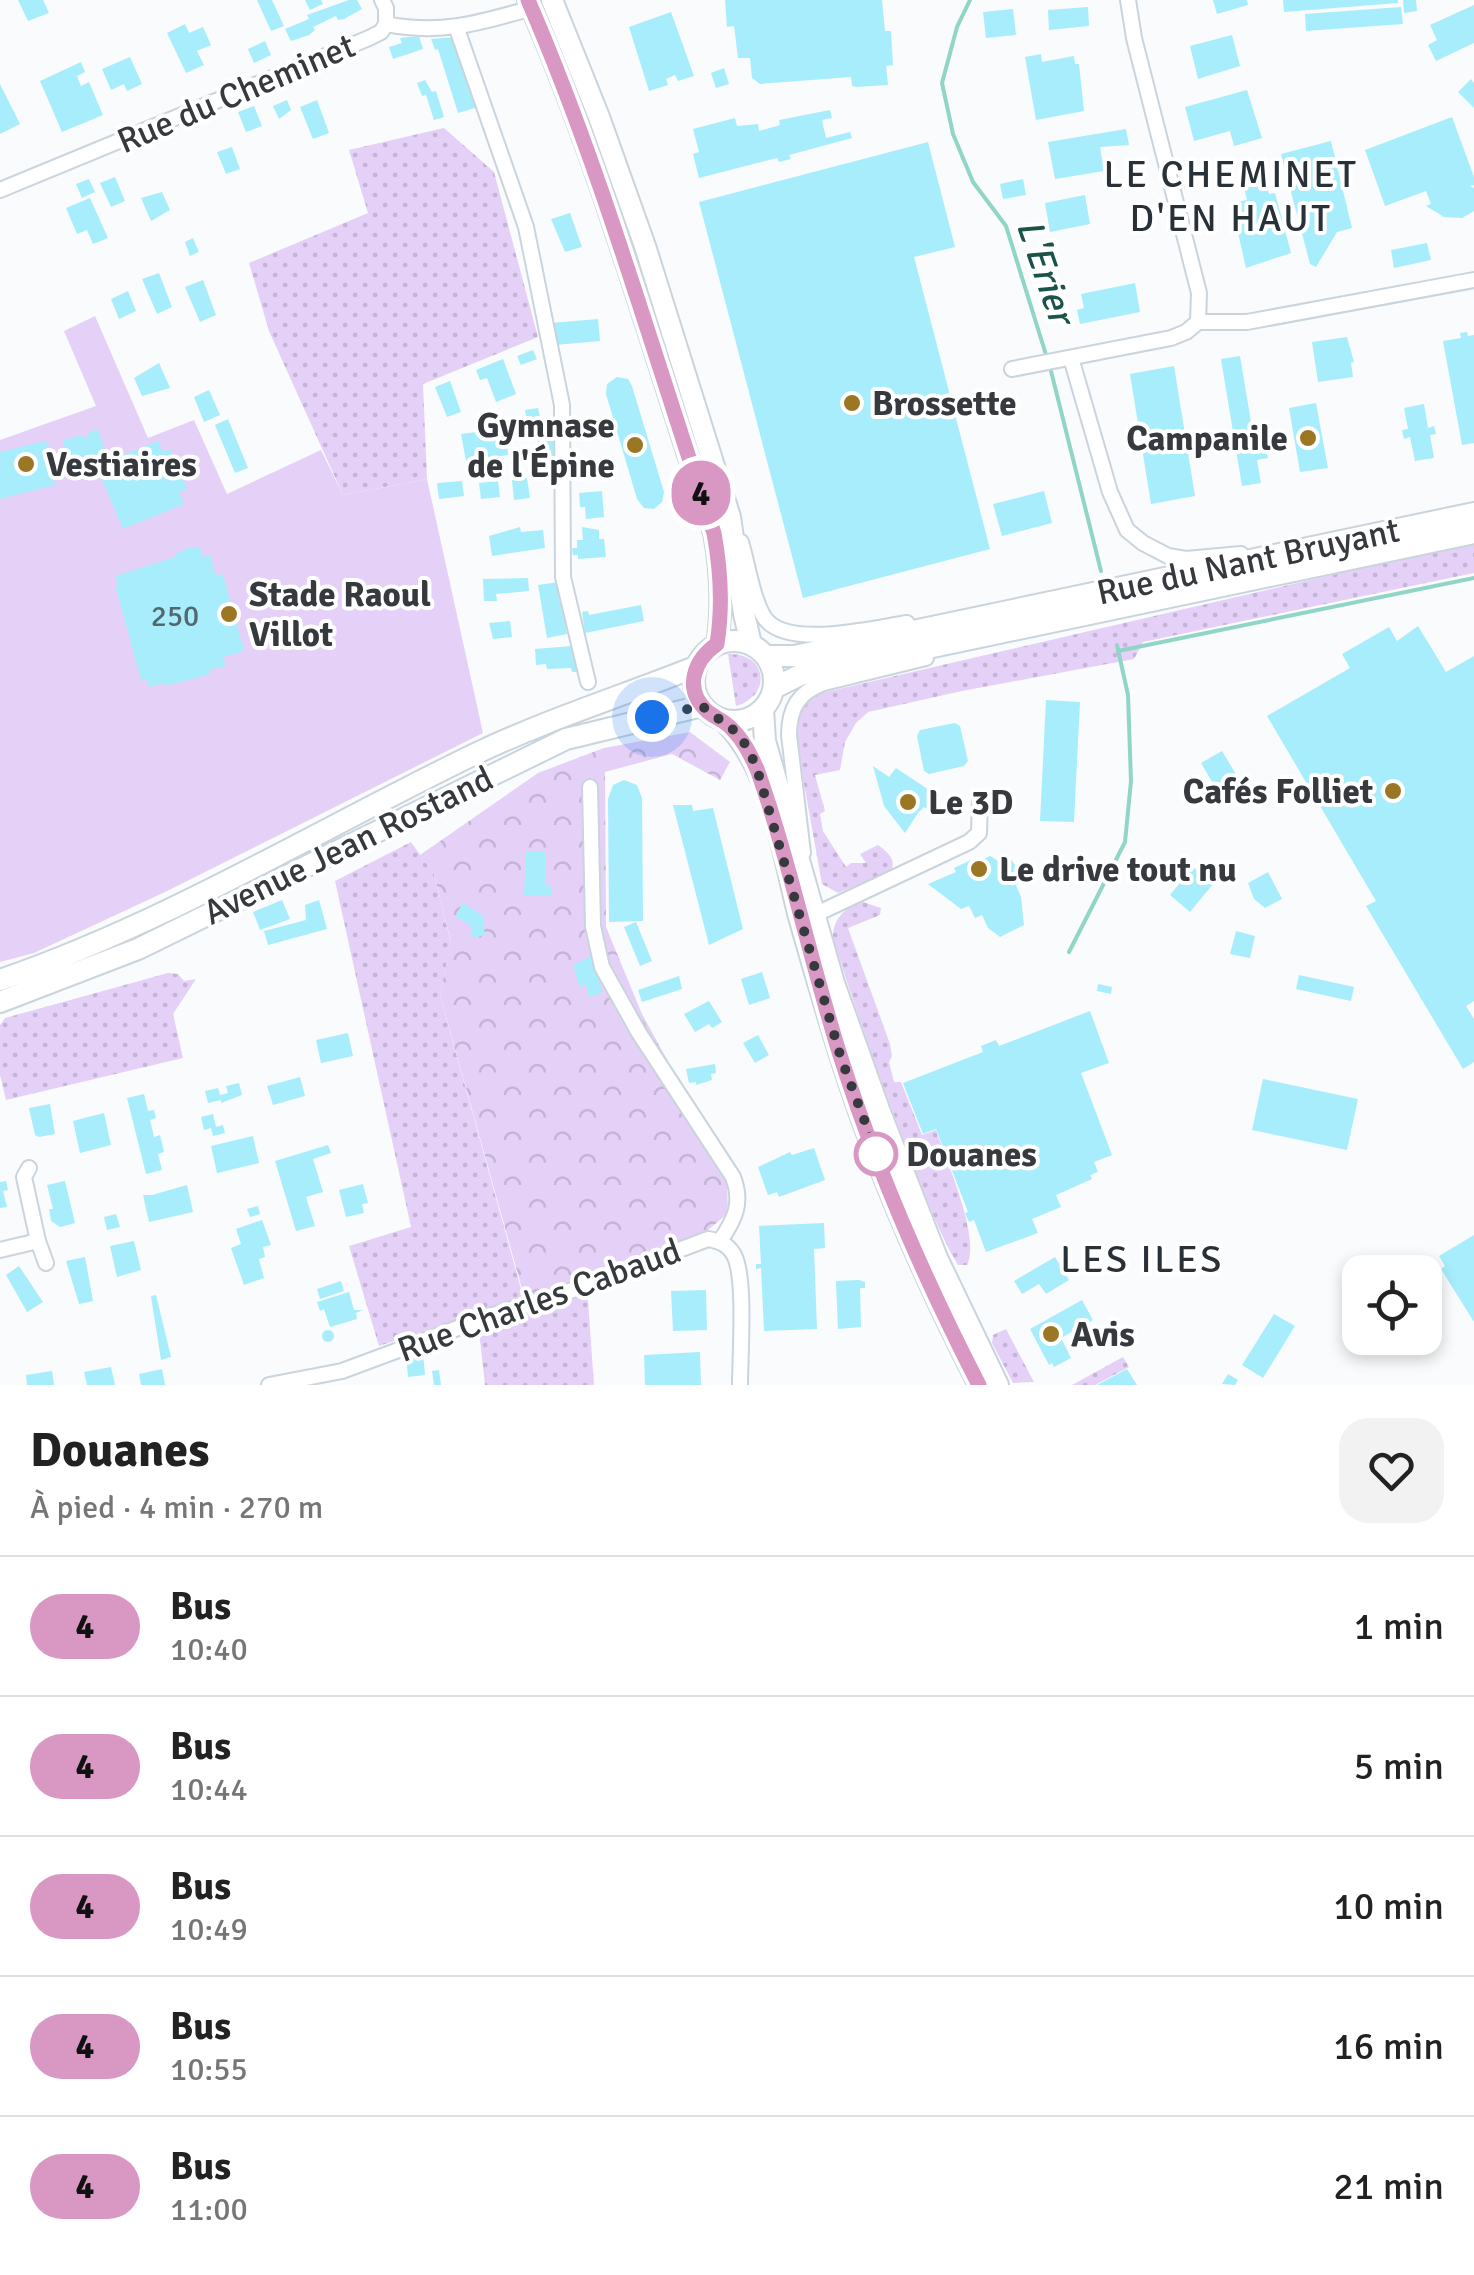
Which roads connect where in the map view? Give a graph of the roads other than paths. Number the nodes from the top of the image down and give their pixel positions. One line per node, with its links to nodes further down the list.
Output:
1 (382, 0): 5 (street)
2 (552, 0): 13 (main road)
3 (1128, 0): 9 (street)
4 (530, 4): 6 (street, Rue du Cheminet); 18 (main road)
5 (386, 24): 6 (street, Rue du Cheminet); 7 (street, Rue du Cheminet)
6 (457, 29): 21 (street)
7 (0, 190)
8 (1474, 280): 9 (street)
9 (1198, 322): 10 (street)
10 (1071, 358): 11 (street); 15 (street)
11 (1019, 368)
12 (1474, 513): 15 (main road, Rue du Nant Bruyant)
13 (730, 517): 16 (street, Rue du Nant Bruyant); 19 (main road)
14 (1474, 532): 17 (main road, Rue du Nant Bruyant)
15 (1318, 546): 16 (main road, Rue du Nant Bruyant)
16 (1022, 609): 19 (main road, Rue du Nant Bruyant)
17 (1072, 618): 22 (main road, Rue du Nant Bruyant); 28 (street, Rue du Nant Bruyant)
18 (717, 644): 19 (main road); 20 (main road, Avenue Jean Rostand)
19 (759, 650): 22 (main road)
20 (695, 667): 23 (main road); 30 (main road, Avenue Jean Rostand)
21 (588, 682)
22 (774, 688): 24 (main road)
23 (702, 706): 25 (main road); 31 (main road, Avenue Jean Rostand)
24 (763, 710): 25 (main road); 28 (main road)
25 (724, 720): 29 (main road)
26 (590, 787): 33 (street)
27 (980, 800): 29 (street)
28 (802, 868): 29 (main road)
29 (807, 918): 39 (main road); 40 (main road)
30 (0, 980)
31 (0, 1002)
32 (29, 1168): 34 (street)
33 (720, 1240): 37 (street, Rue Charles Cabaud); 38 (street, Rue Charles Cabaud)
34 (38, 1241): 35 (street); 36 (street)
35 (0, 1250)
36 (46, 1263)
37 (269, 1385)
38 (740, 1385)
39 (978, 1385)
40 (998, 1385)

